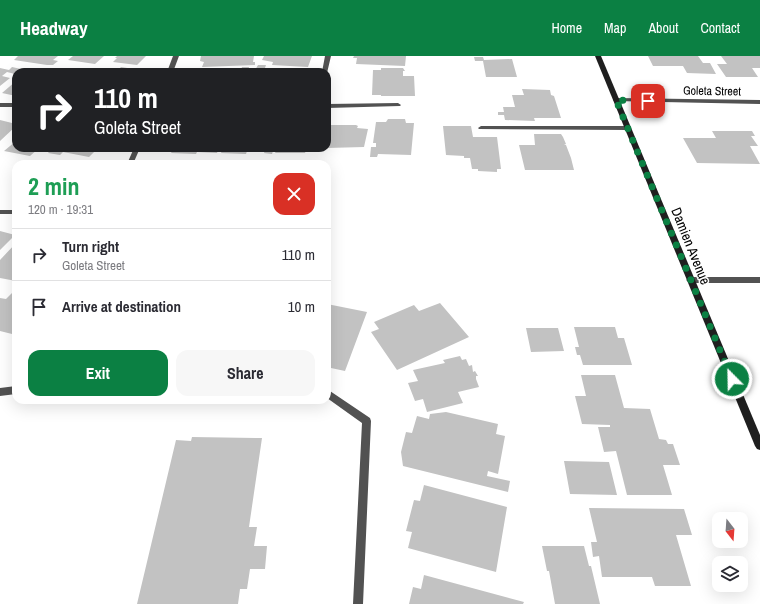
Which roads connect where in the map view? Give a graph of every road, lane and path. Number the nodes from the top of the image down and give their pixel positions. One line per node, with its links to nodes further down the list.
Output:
1 (176, 56): 4 (street)
2 (328, 56): 5 (street)
3 (598, 56): 6 (main road, Damien Avenue)
4 (172, 68)
5 (326, 68)
6 (616, 100): 7 (street, Goleta Street); 13 (main road, Damien Avenue)
7 (760, 102)
8 (0, 105): 9 (street)
9 (12, 105)
10 (398, 105): 11 (street)
11 (331, 106)
12 (481, 128): 13 (street)
13 (628, 128): 16 (main road, Damien Avenue)
14 (0, 212): 15 (street)
15 (12, 212)
16 (690, 280): 17 (street); 21 (main road, Damien Avenue)
17 (760, 280)
18 (12, 390): 19 (street)
19 (0, 392)
20 (331, 396): 22 (street)
21 (760, 446)
22 (358, 604)

